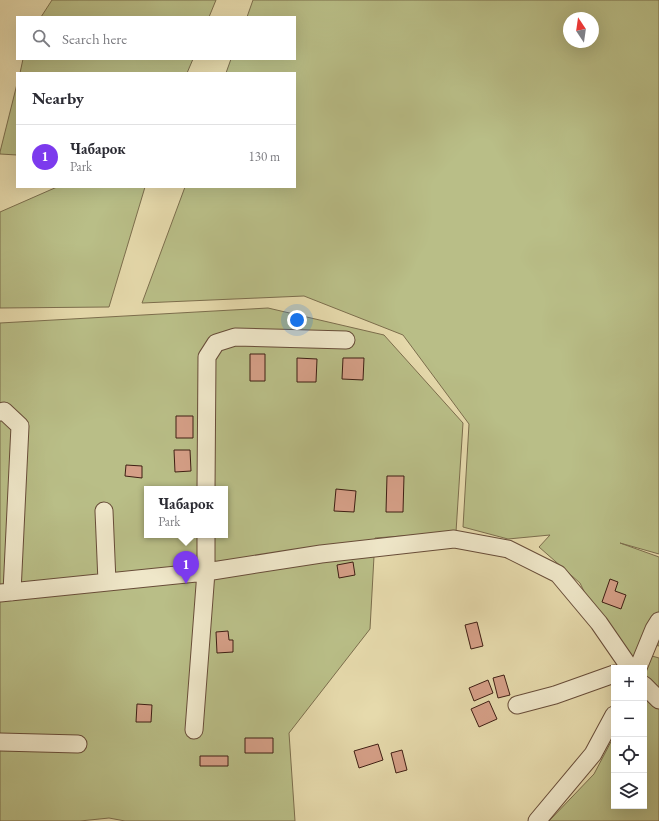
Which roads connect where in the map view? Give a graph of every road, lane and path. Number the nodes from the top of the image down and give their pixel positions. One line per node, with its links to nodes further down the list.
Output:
1 (346, 340): 3 (street)
2 (0, 412): 8 (street)
3 (206, 486)
4 (104, 512): 7 (street)
5 (206, 538): 6 (street)
6 (206, 572): 7 (street); 10 (street); 17 (street)
7 (107, 582): 8 (street)
8 (6, 593)
9 (659, 621): 11 (street)
10 (628, 665)
11 (639, 665)
12 (611, 675): 15 (street)
13 (647, 688): 14 (street)
14 (659, 700)
15 (517, 705)
16 (611, 721): 20 (street)
17 (194, 730)
18 (0, 742): 19 (street)
19 (78, 744)
20 (537, 821)

